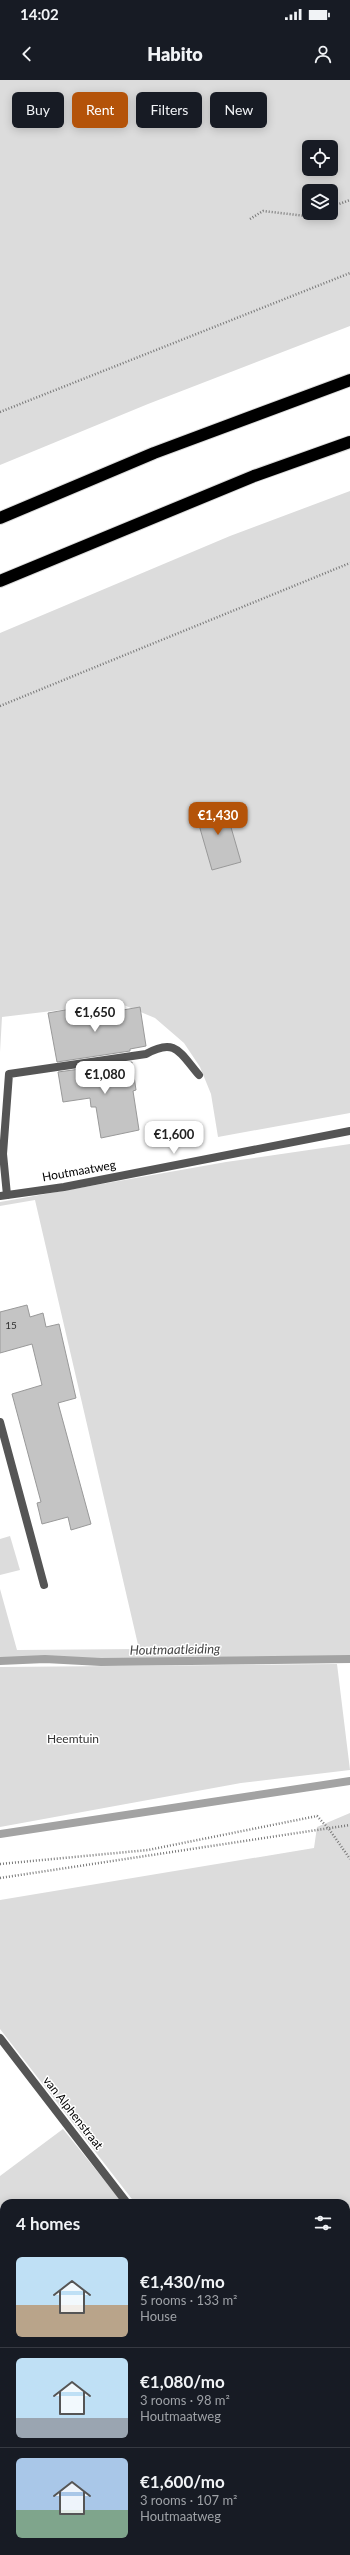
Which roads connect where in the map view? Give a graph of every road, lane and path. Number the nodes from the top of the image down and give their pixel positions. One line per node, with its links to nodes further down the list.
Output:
1 (350, 200): 2 (path)
2 (338, 204)
3 (302, 216): 4 (path)
4 (250, 219)
5 (350, 273): 7 (path)
6 (350, 380): 9 (highway)
7 (0, 412)
8 (350, 442): 11 (highway)
9 (0, 518)
10 (350, 563): 12 (path)
11 (0, 581)
12 (0, 706)
13 (199, 1075): 15 (street)
14 (350, 1131): 15 (street, Houtmaatweg)
15 (4, 1196)
16 (0, 1422): 17 (street)
17 (44, 1585)
18 (350, 1825): 19 (path)
19 (329, 1829): 20 (path); 21 (path); 22 (path)
20 (350, 1859)
21 (0, 1864)
22 (0, 1878)
23 (0, 2038): 24 (street, van Alphenstraat)
24 (124, 2199)

